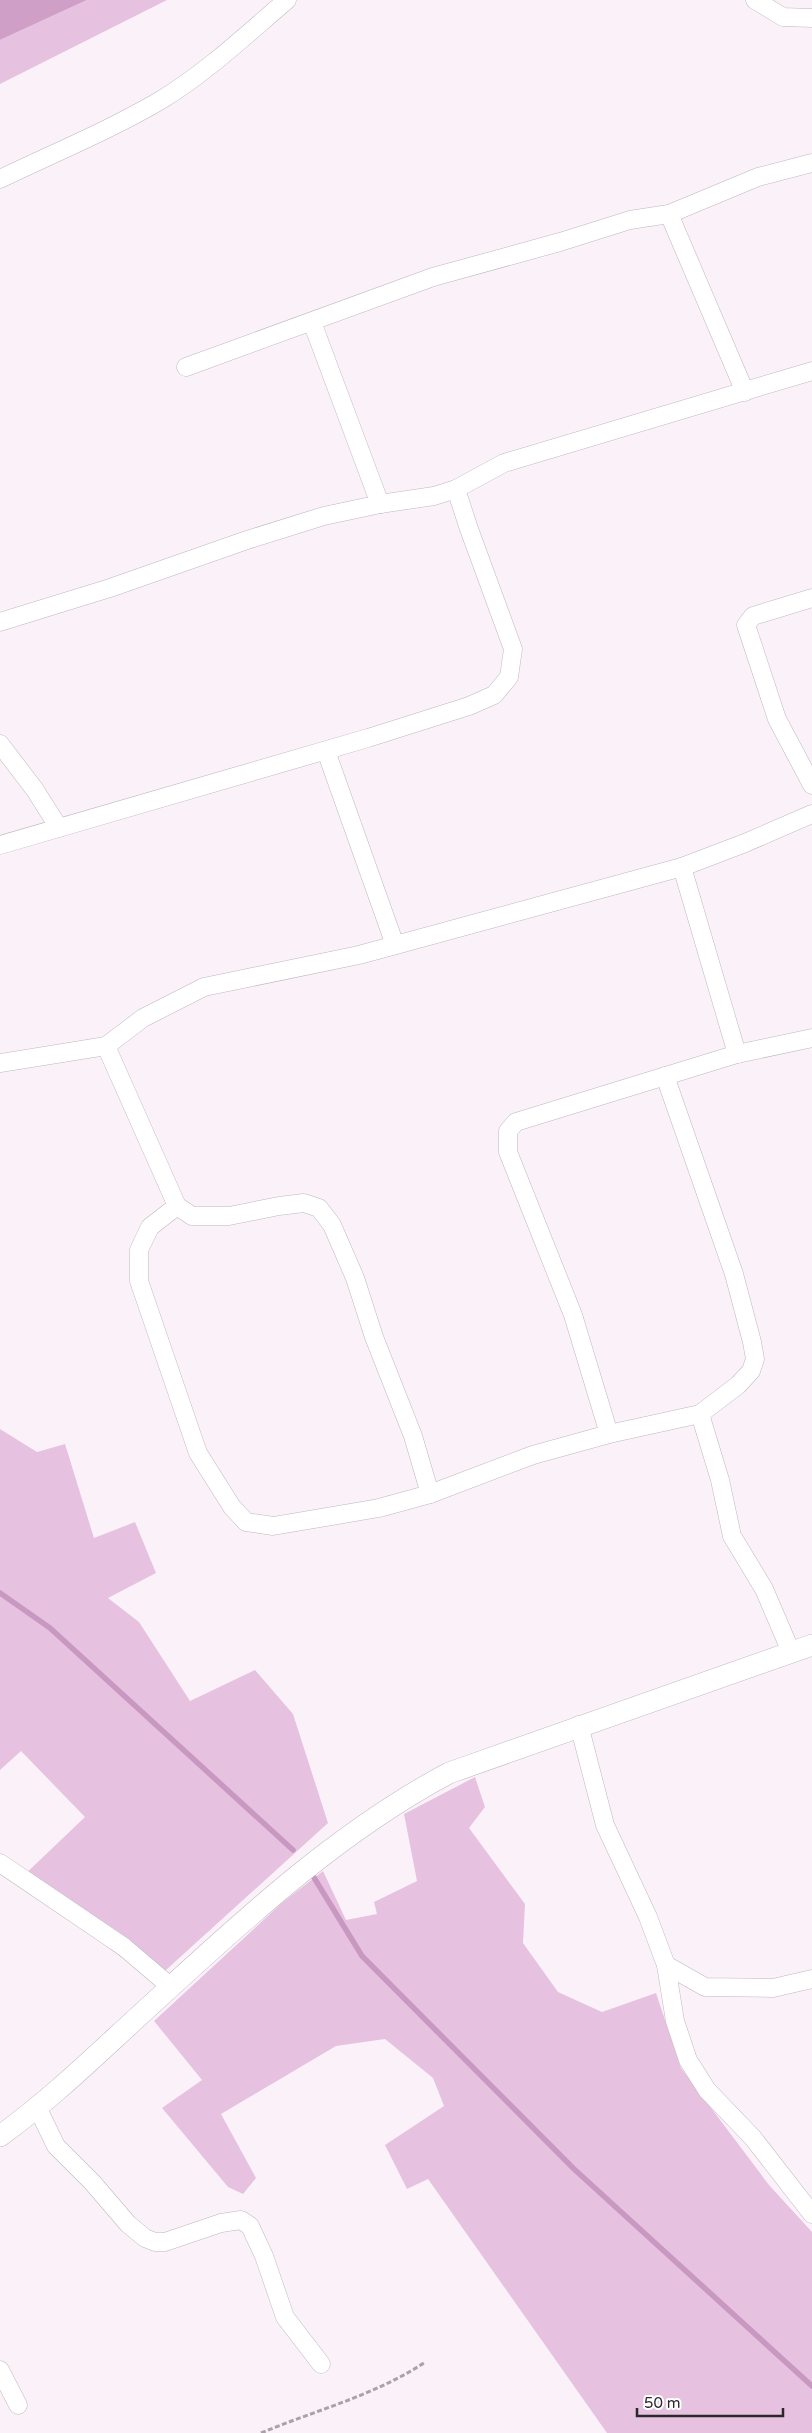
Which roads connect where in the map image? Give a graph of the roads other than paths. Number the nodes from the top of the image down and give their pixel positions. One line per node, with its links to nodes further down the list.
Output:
1 (287, 0): 5 (street)
2 (755, 0): 3 (street)
3 (812, 18)
4 (812, 163): 6 (street)
5 (0, 179)
6 (669, 214): 7 (street); 10 (street)
7 (312, 322): 8 (street); 12 (street)
8 (186, 367)
9 (812, 371): 10 (street)
10 (745, 392): 11 (street)
11 (456, 489): 12 (street); 16 (street)
12 (380, 504): 14 (street)
13 (812, 598): 17 (street)
14 (0, 622)
15 (0, 744): 19 (street)
16 (326, 751): 19 (street); 22 (street)
17 (812, 786)
18 (812, 814): 21 (street)
19 (59, 828): 20 (street)
20 (0, 844)
21 (682, 867): 22 (street); 25 (street)
22 (396, 945): 24 (street)
23 (812, 1038): 25 (street)
24 (106, 1046): 26 (street); 28 (street)
25 (737, 1054): 27 (street)
26 (0, 1063)
27 (665, 1076): 29 (street); 30 (street)
28 (176, 1206): 31 (street); 31 (street)
29 (700, 1414): 30 (street); 33 (street)
30 (609, 1434): 31 (street)
31 (430, 1494)
32 (812, 1644): 33 (street)
33 (791, 1652): 34 (street)
34 (579, 1725): 36 (street); 38 (street)
35 (0, 1863): 38 (street)
36 (666, 1965): 37 (street); 41 (street)
37 (812, 1979)
38 (171, 1987): 39 (street)
39 (38, 2108): 40 (street); 42 (street)
40 (0, 2136)
41 (812, 2214)
42 (321, 2364)
43 (0, 2370): 44 (street)
44 (18, 2405)

